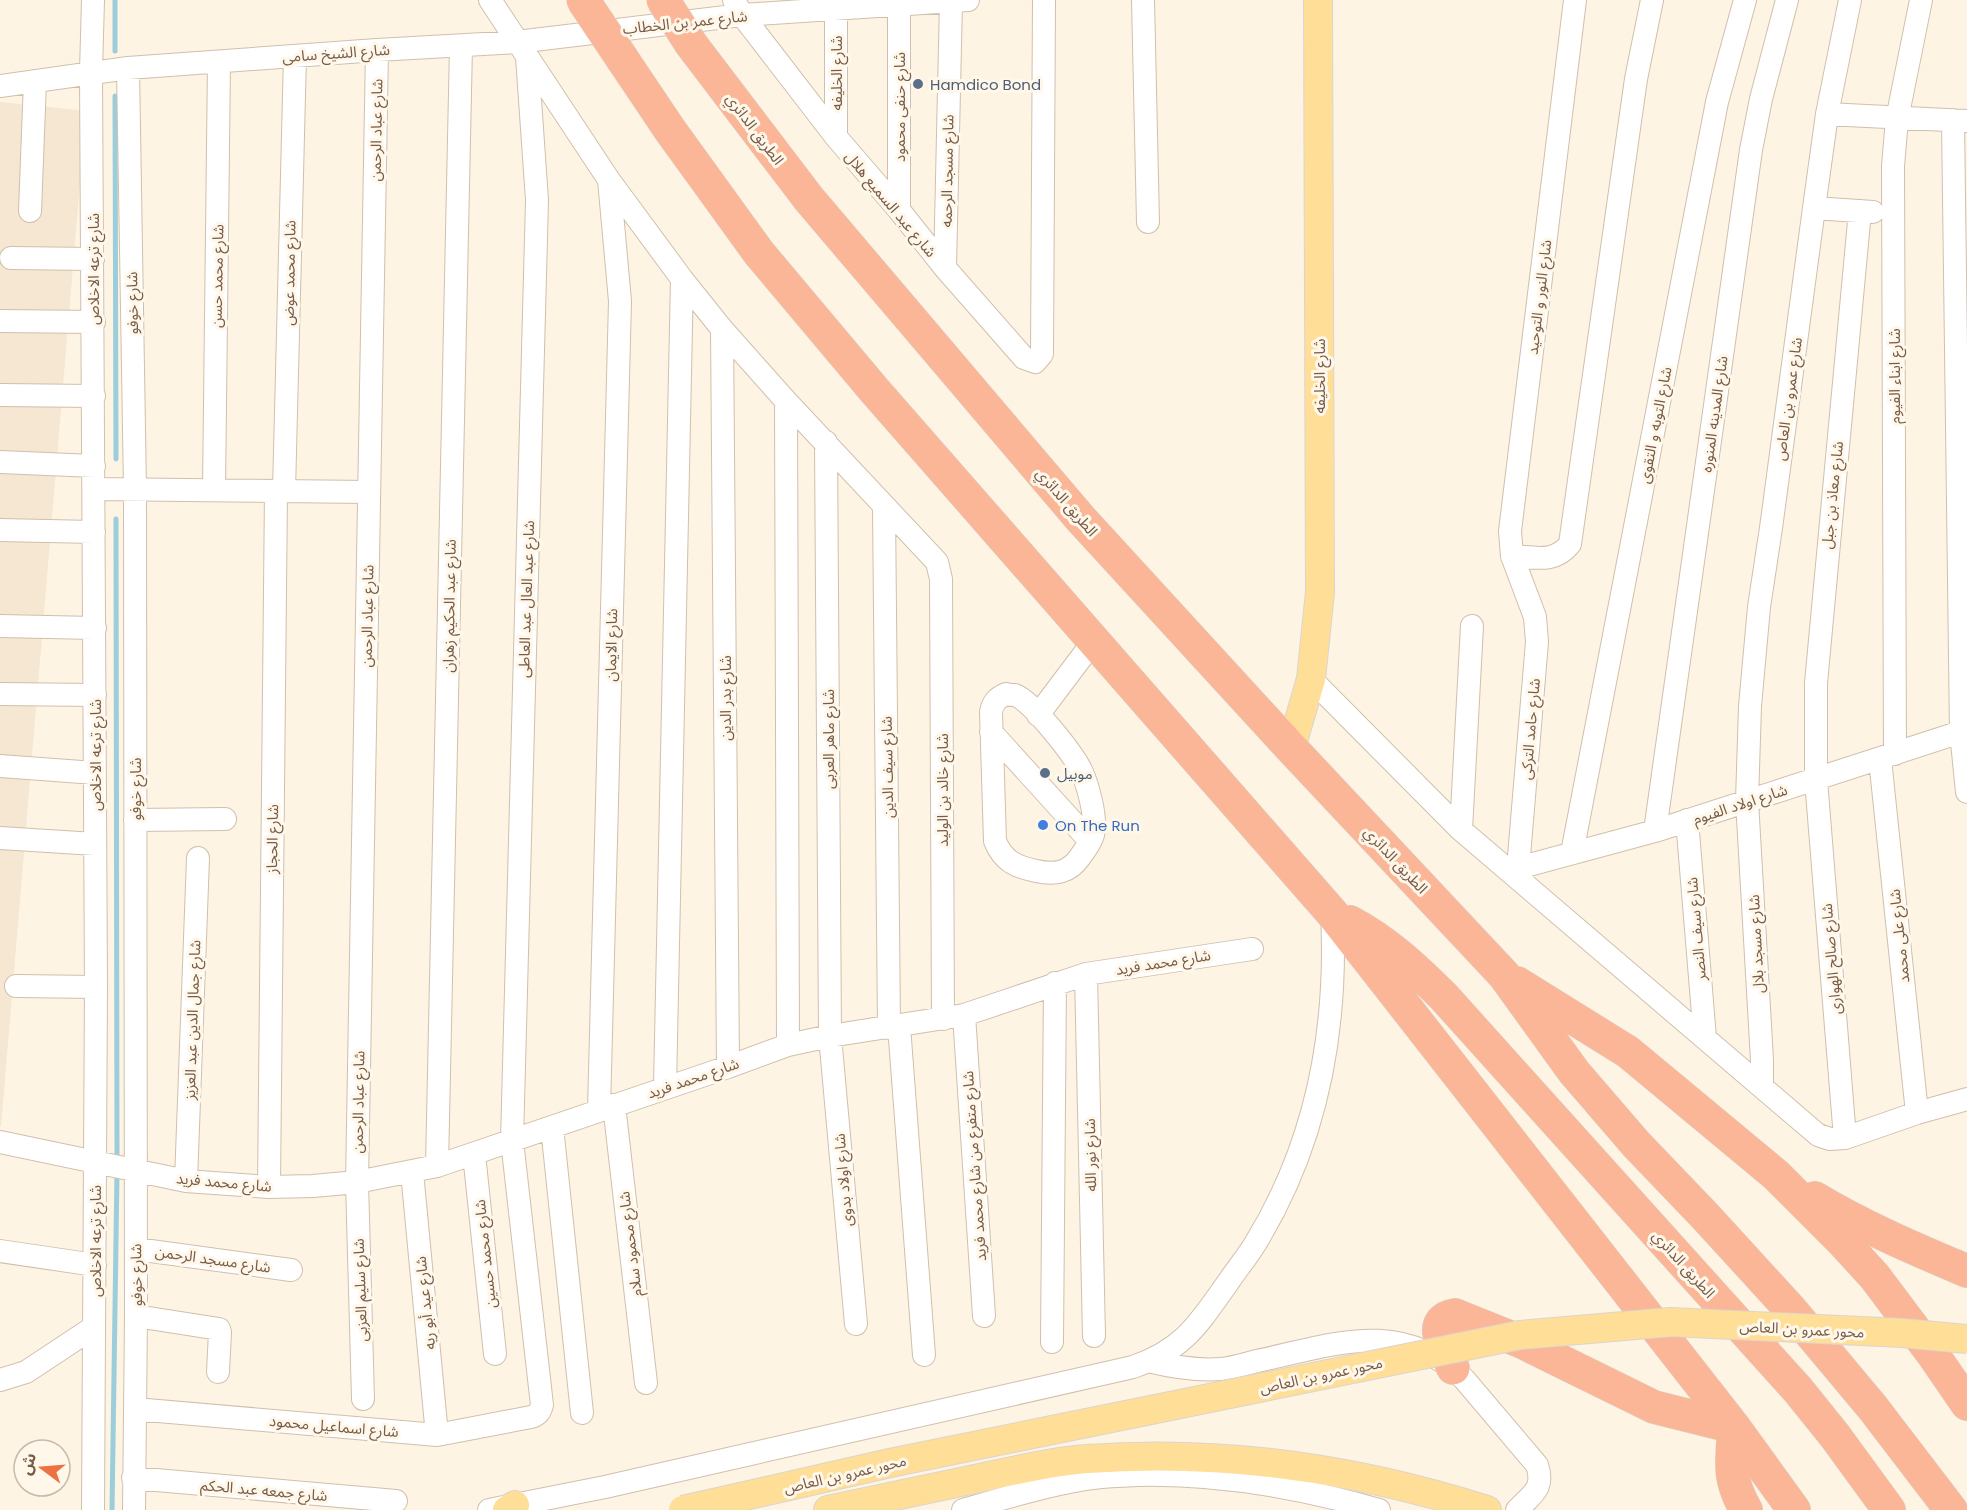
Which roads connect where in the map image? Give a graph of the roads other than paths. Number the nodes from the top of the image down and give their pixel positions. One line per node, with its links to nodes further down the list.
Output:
1 (93, 0): 27 (street, شارع ترعه الاخلاص)
2 (490, 0): 23 (street)
3 (583, 0): 67 (highway, الطريق الدائري, bridge)
4 (663, 0): 74 (highway, الطريق الدائري, bridge)
5 (1044, 0): 43 (street, شارع عبد السميع هلال)
6 (1143, 0): 40 (street)
7 (1318, 0): 68 (main road, شارع الخليفه)
8 (1575, 0): 62 (street, شارع النور و التوحيد)
9 (1652, 0): 62 (street)
10 (1745, 0): 89 (street, شارع التوبه و التقوى)
11 (1787, 0): 85 (street, شارع المدينه المنوره)
12 (1850, 0): 30 (street, شارع عمرو بن العاص)
13 (1921, 0): 31 (street, شارع ابناء الفيوم)
14 (949, 1): 17 (street, شارع عمر بن الخطاب); 43 (street, شارع مسجد الرحمه)
15 (873, 3): 17 (street, شارع عمر بن الخطاب); 19 (street, شارع عمر بن الخطاب)
16 (811, 5): 18 (street, شارع عمر بن الخطاب); 19 (street, شارع عمر بن الخطاب)
17 (899, 5): 36 (street, شارع حنفى محمود)
18 (738, 7): 20 (street, شارع عمر بن الخطاب); 33 (street, شارع عبد السميع هلال)
19 (836, 9): 33 (street, شارع الخليفه)
20 (581, 34): 23 (street, شارع الشيخ سامى)
21 (460, 46): 22 (street, شارع الشيخ سامى); 23 (street, شارع الشيخ سامى); 116 (street, شارع عبد الحكيم زهران)
22 (377, 50): 24 (street, شارع الشيخ سامى); 58 (street, شارع عباد الرحمن)
23 (522, 50): 34 (street); 112 (street, شارع عبد العال عبد العاطى)
24 (295, 56): 25 (street, شارع الشيخ سامى); 57 (street, شارع محمد عوض)
25 (219, 62): 26 (street, شارع الشيخ سامى); 56 (street, شارع محمد حسن)
26 (128, 68): 27 (street, شارع الشيخ سامى); 55 (street, شارع خوفو)
27 (91, 72): 28 (street, شارع الشيخ سامى); 42 (street, شارع ترعه الاخلاص)
28 (35, 81): 29 (street, شارع الشيخ سامى); 37 (street)
29 (0, 86)
30 (1827, 114): 31 (street); 35 (street, شارع عمرو بن العاص)
31 (1897, 119): 32 (street); 39 (street, شارع ابناء الفيوم)
32 (1960, 121): 72 (street)
33 (836, 137): 36 (street, شارع عبد السميع هلال)
34 (609, 180): 44 (street); 108 (street, شارع الايمان)
35 (1814, 208): 38 (street); 80 (street, شارع عمرو بن العاص)
36 (899, 210): 43 (street, شارع عبد السميع هلال)
37 (30, 211)
38 (1860, 211): 39 (street); 78 (street, شارع معاذ بن جبل)
39 (1893, 213): 75 (street, شارع ابناء الفيوم)
40 (1148, 222)
41 (11, 258): 42 (street)
42 (93, 259): 46 (street, شارع ترعه الاخلاص)
43 (945, 268)
44 (682, 279): 47 (street); 106 (street)
45 (0, 321): 46 (street)
46 (94, 322): 49 (street, شارع ترعه الاخلاص)
47 (722, 329): 50 (street); 104 (street, شارع بدر الدين)
48 (0, 396): 49 (street)
49 (94, 396): 53 (street, شارع ترعه الاخلاص)
50 (786, 401): 51 (street); 103 (street)
51 (826, 442): 59 (street); 101 (street, شارع ماهر العربى)
52 (0, 462): 53 (street)
53 (94, 466): 54 (street, شارع ترعه الاخلاص)
54 (94, 489): 55 (street); 61 (street, شارع ترعه الاخلاص)
55 (135, 489): 56 (street); 82 (street, شارع خوفو)
56 (214, 490): 57 (street)
57 (280, 491): 58 (street); 122 (street, شارع الحجاز)
58 (369, 492): 121 (street, شارع عباد الرحمن)
59 (884, 507): 99 (street, شارع خالد بن الوليد); 100 (street, شارع سيف الدين)
60 (0, 530): 61 (street)
61 (94, 532): 66 (street, شارع ترعه الاخلاص)
62 (1512, 556): 63 (street, شارع النور و التوحيد)
63 (1527, 592): 91 (street, شارع حامد التركى)
64 (0, 626): 66 (street)
65 (1472, 626): 84 (street)
66 (95, 628): 70 (street, شارع ترعه الاخلاص)
67 (1093, 642): 71 (street); 92 (highway, الطريق الدائري)
68 (1311, 679): 74 (main road, شارع الخليفه); 84 (street)
69 (0, 694): 70 (street)
70 (95, 695): 77 (street, شارع ترعه الاخلاص)
71 (1038, 715): 73 (street); 87 (street)
72 (1964, 731): 75 (street, شارع اولاد الفيوم); 79 (street)
73 (991, 732): 87 (street); 87 (street)
74 (1291, 748): 95 (highway, الطريق الدائري)
75 (1888, 756): 78 (street, شارع اولاد الفيوم); 109 (street, شارع على محمد)
76 (0, 766): 77 (street)
77 (95, 773): 88 (street, شارع ترعه الاخلاص)
78 (1816, 780): 80 (street, شارع اولاد الفيوم); 111 (street, شارع صالح الهوارى)
79 (1967, 792)
80 (1748, 801): 83 (street, شارع اولاد الفيوم); 105 (street, شارع مسجد بلال)
81 (225, 819): 82 (street)
82 (135, 820): 117 (street, شارع خوفو)
83 (1687, 820): 85 (street, شارع اولاد الفيوم); 102 (street, شارع سيف النصر)
84 (1461, 830): 91 (street)
85 (1655, 831): 89 (street, شارع اولاد الفيوم)
86 (0, 838): 88 (street)
87 (1090, 842)
88 (95, 844): 98 (street, شارع ترعه الاخلاص)
89 (1572, 853): 91 (street, شارع اولاد الفيوم)
90 (198, 858): 120 (street, شارع جمال الدين عبد العزيز)
91 (1514, 870): 102 (street)
92 (1332, 913): 137 (street); 147 (highway, الطريق الدائري); 164 (highway, الطريق الدائري)
93 (1252, 949): 94 (street, شارع محمد فريد)
94 (1086, 974): 96 (street, شارع محمد فريد); 132 (street, شارع نور الله)
95 (1504, 975): 119 (highway, الطريق الدائري); 153 (highway, الطريق الدائري)
96 (1055, 983): 99 (street, شارع محمد فريد); 134 (street)
97 (16, 986): 98 (street)
98 (96, 987): 115 (street, شارع ترعه الاخلاص)
99 (954, 1017): 100 (street, شارع محمد فريد); 129 (street, شارع متفرع من شارع محمد فريد)
100 (894, 1027): 101 (street, شارع محمد فريد); 136 (street, شارع سيف الدين)
101 (830, 1036): 103 (street, شارع محمد فريد); 130 (street, شارع اولاد بدوى)
102 (1705, 1038): 105 (street)
103 (788, 1045): 104 (street, شارع محمد فريد)
104 (728, 1067): 106 (street, شارع محمد فريد)
105 (1762, 1087): 111 (street)
106 (665, 1088): 108 (street, شارع محمد فريد)
107 (1966, 1104): 109 (street)
108 (607, 1108): 110 (street, شارع محمد فريد); 141 (street, شارع محمود سلام)
109 (1917, 1113): 111 (street)
110 (552, 1127): 112 (street, شارع محمد فريد); 145 (street)
111 (1845, 1138)
112 (512, 1141): 114 (street, شارع محمد فريد); 146 (street, شارع عبد العال عبد العاطى)
113 (0, 1142): 115 (street, شارع محمد فريد)
114 (474, 1154): 116 (street, شارع محمد فريد); 135 (street, شارع محمد حسين)
115 (95, 1162): 117 (street, شارع محمد فريد); 125 (street, شارع ترعه الاخلاص)
116 (437, 1166): 118 (street, شارع محمد فريد)
117 (135, 1171): 120 (street, شارع محمد فريد); 123 (street, شارع خوفو)
118 (412, 1172): 121 (street, شارع محمد فريد); 148 (street, شارع عيد أبو ريه)
119 (1776, 1174): 127 (highway); 143 (highway, الطريق الدائري)
120 (186, 1181): 122 (street, شارع محمد فريد)
121 (357, 1182): 122 (street, شارع محمد فريد); 142 (street, شارع سليم العزبى)
122 (269, 1187)
123 (136, 1249): 126 (street, شارع مسجد الرحمن); 128 (street, شارع خوفو)
124 (0, 1251): 125 (street)
125 (95, 1265): 131 (street, شارع ترعه الاخلاص)
126 (291, 1269)
127 (1967, 1271)
128 (136, 1316): 139 (street); 144 (street, شارع خوفو)
129 (984, 1316)
130 (856, 1323)
131 (94, 1327): 140 (street); 154 (street, شارع ترعه الاخلاص)
132 (1094, 1336)
133 (1967, 1340): 156 (main road, محور عمرو بن العاص, bridge)
134 (1052, 1342)
135 (495, 1354)
136 (924, 1355)
137 (1149, 1361): 138 (street); 152 (street)
138 (1453, 1368): 147 (highway); 161 (street)
139 (218, 1372)
140 (0, 1380)
141 (646, 1383)
142 (363, 1399)
143 (1967, 1404)
144 (135, 1409): 148 (street, شارع اسماعيل محمود); 149 (street, شارع خوفو)
145 (582, 1413)
146 (531, 1417): 148 (street, شارع اسماعيل محمود)
147 (1734, 1427): 162 (highway); 163 (highway, الطريق الدائري)
148 (437, 1434)
149 (133, 1478): 150 (street, شارع جمعه عبد الحكم); 155 (street, شارع خوفو)
150 (396, 1501)
151 (882, 1503): 157 (main road, محور عمرو بن العاص); 160 (main road, محور عمرو بن العاص)
152 (504, 1508)
153 (1951, 1509)
154 (93, 1510)
155 (134, 1510)
156 (683, 1510)
157 (828, 1510)
158 (963, 1510): 159 (street)
159 (1379, 1510)
160 (1487, 1510)
161 (1517, 1510)
162 (1746, 1510)
163 (1794, 1510)
164 (1889, 1510)

